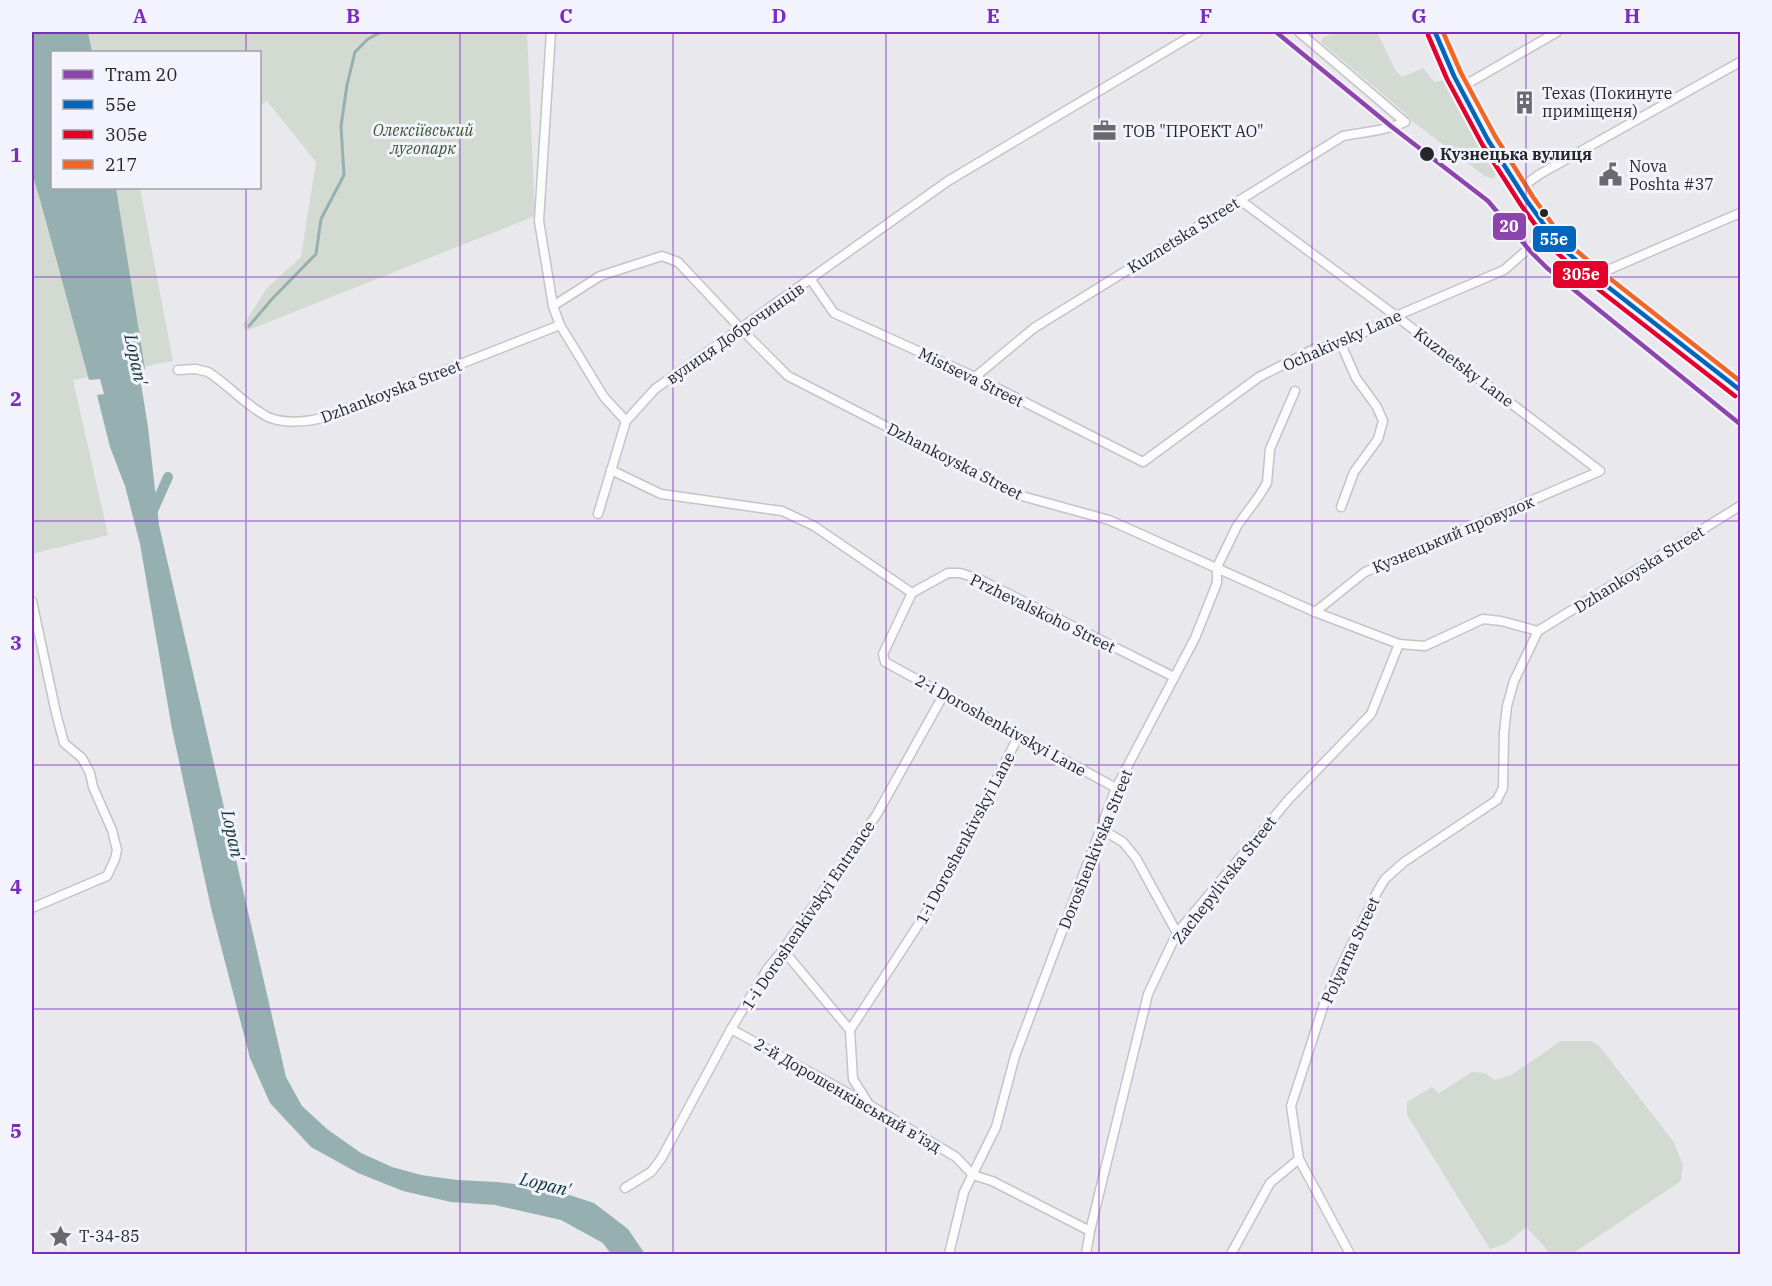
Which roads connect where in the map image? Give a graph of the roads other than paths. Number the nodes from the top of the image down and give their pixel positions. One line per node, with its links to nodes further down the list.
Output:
1 (551, 32): 14 (street)
2 (1198, 32): 13 (street, вулиця Доброчинців)
3 (1299, 32): 9 (street, Kuznetska Street)
4 (1435, 32): 7 (main road)
5 (1557, 32): 7 (street)
6 (1740, 62): 8 (street)
7 (1460, 88): 8 (main road)
8 (1519, 189): 11 (main road)
9 (1240, 200): 15 (street, Kuznetsky Lane); 20 (street, Kuznetska Street)
10 (1740, 213): 12 (street)
11 (1553, 237): 12 (main road); 15 (street, Ochakivsky Lane)
12 (1594, 276): 21 (main road)
13 (811, 280): 17 (street, вулиця Доброчинців); 20 (street, Mistseva Street)
14 (553, 306): 16 (street); 17 (street, Dzhankoyska Street)
15 (1396, 316): 18 (street, Ochakivsky Lane); 32 (street, Kuznetsky Lane)
16 (560, 325): 19 (street, Dzhankoyska Street); 23 (street)
17 (741, 329): 23 (street, вулиця Доброчинців); 29 (street, Dzhankoyska Street)
18 (1341, 344): 24 (street, Ochakivsky Lane); 27 (street)
19 (178, 370)
20 (975, 377): 24 (street, Mistseva Street)
21 (1740, 390)
22 (1295, 392): 29 (street, Doroshenkivska Street)
23 (626, 421): 25 (street)
24 (1143, 462)
25 (611, 470): 28 (street); 30 (street)
26 (1740, 506): 33 (street, Dzhankoyska Street)
27 (1341, 507)
28 (598, 514)
29 (1217, 567): 32 (street, Dzhankoyska Street); 35 (street, Doroshenkivska Street)
30 (912, 593): 35 (street, Przhevalskoho Street); 36 (street, 2-i Doroshenkivskyi Lane)
31 (32, 601): 40 (street)
32 (1315, 612): 34 (street, Dzhankoyska Street)
33 (1538, 632): 34 (street, Dzhankoyska Street); 46 (street, Polyarna Street)
34 (1399, 644): 41 (street, Zachepylivska Street)
35 (1174, 676): 38 (street, Doroshenkivska Street)
36 (944, 694): 37 (street, 2-i Doroshenkivskyi Lane); 42 (street, 1-i Doroshenkivskyi Entrance)
37 (1019, 735): 38 (street, 2-i Doroshenkivskyi Lane); 44 (street, 1-i Doroshenkivskyi Lane)
38 (1116, 788): 39 (street, Doroshenkivska Street)
39 (1101, 829): 41 (street); 47 (street, Doroshenkivska Street)
40 (32, 908)
41 (1177, 933): 49 (street, Zachepylivska Street)
42 (783, 950): 43 (street, 1-i Doroshenkivskyi Entrance); 44 (street)
43 (731, 1029): 45 (street, 2-й Дорошенківський в’їзд); 48 (street, 1-i Doroshenkivskyi Entrance)
44 (850, 1030): 45 (street)
45 (868, 1104): 47 (street, 2-й Дорошенківський в’їзд)
46 (1299, 1159): 52 (street); 53 (street, Polyarna Street)
47 (974, 1175): 49 (street, 2-й Дорошенківський в’їзд); 50 (street, Doroshenkivska Street)
48 (625, 1188)
49 (1089, 1231): 51 (street, Zachepylivska Street)
50 (949, 1254)
51 (1086, 1254)
52 (1231, 1254)
53 (1350, 1254)

